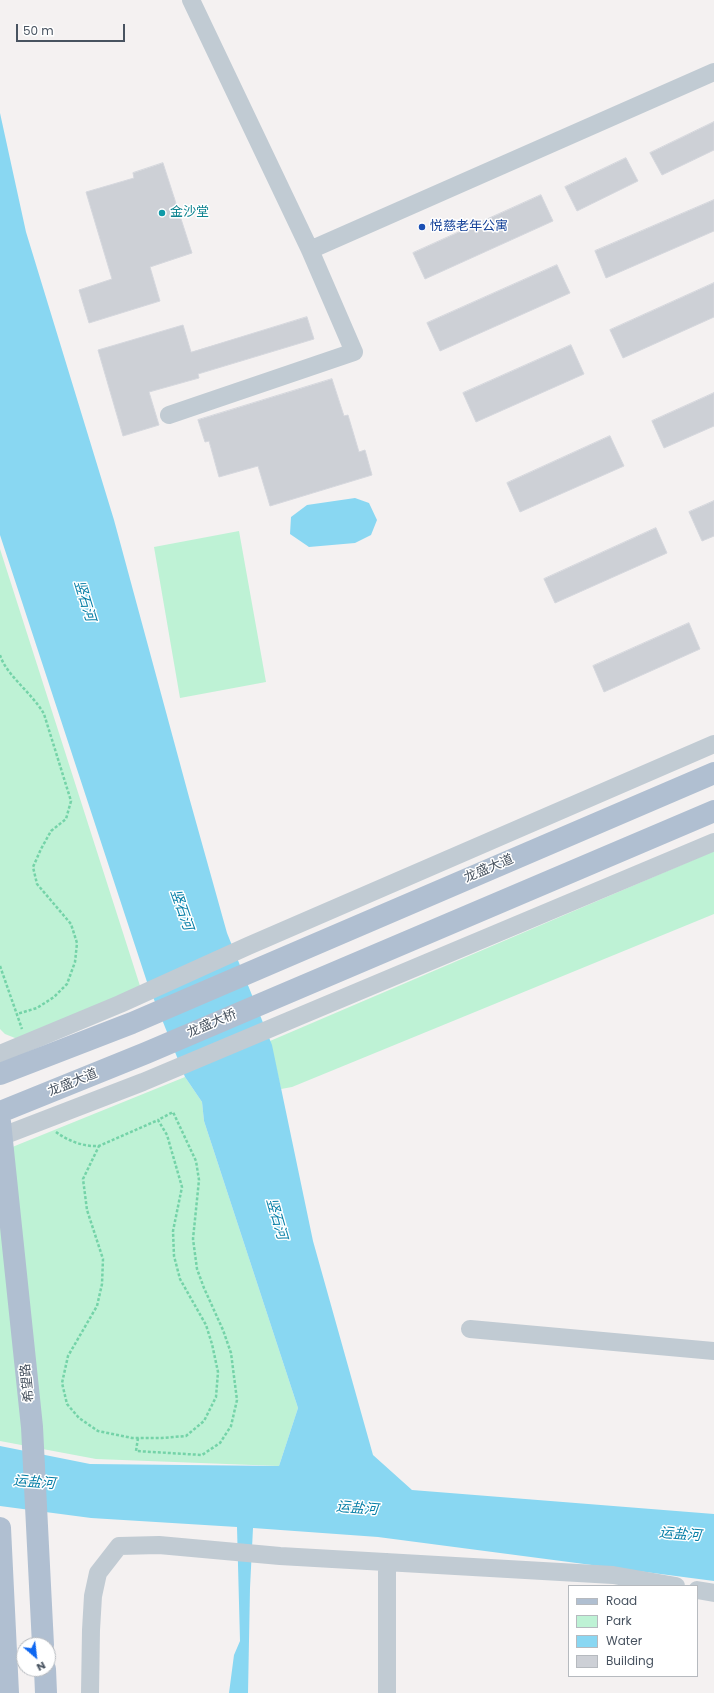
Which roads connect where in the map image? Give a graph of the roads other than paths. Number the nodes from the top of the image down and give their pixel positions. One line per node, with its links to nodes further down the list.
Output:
1 (191, 0): 3 (street)
2 (714, 72): 3 (street)
3 (310, 250): 4 (street)
4 (169, 415)
5 (714, 744): 10 (street)
6 (714, 773): 11 (main road, 龙盛大道)
7 (714, 811): 9 (main road, 龙盛大桥)
8 (714, 842): 13 (street)
9 (146, 1053): 12 (main road, 龙盛大道)
10 (0, 1054)
11 (0, 1074)
12 (0, 1112)
13 (1, 1132): 21 (main road, 希望路)
14 (470, 1329): 15 (street)
15 (714, 1351)
16 (0, 1528): 23 (main road)
17 (387, 1562): 18 (street); 25 (street); 26 (street)
18 (670, 1585)
19 (698, 1590): 20 (street)
20 (714, 1593)
21 (43, 1637)
22 (45, 1677): 24 (main road)
23 (8, 1693)
24 (46, 1693)
25 (90, 1693)
26 (387, 1693)

